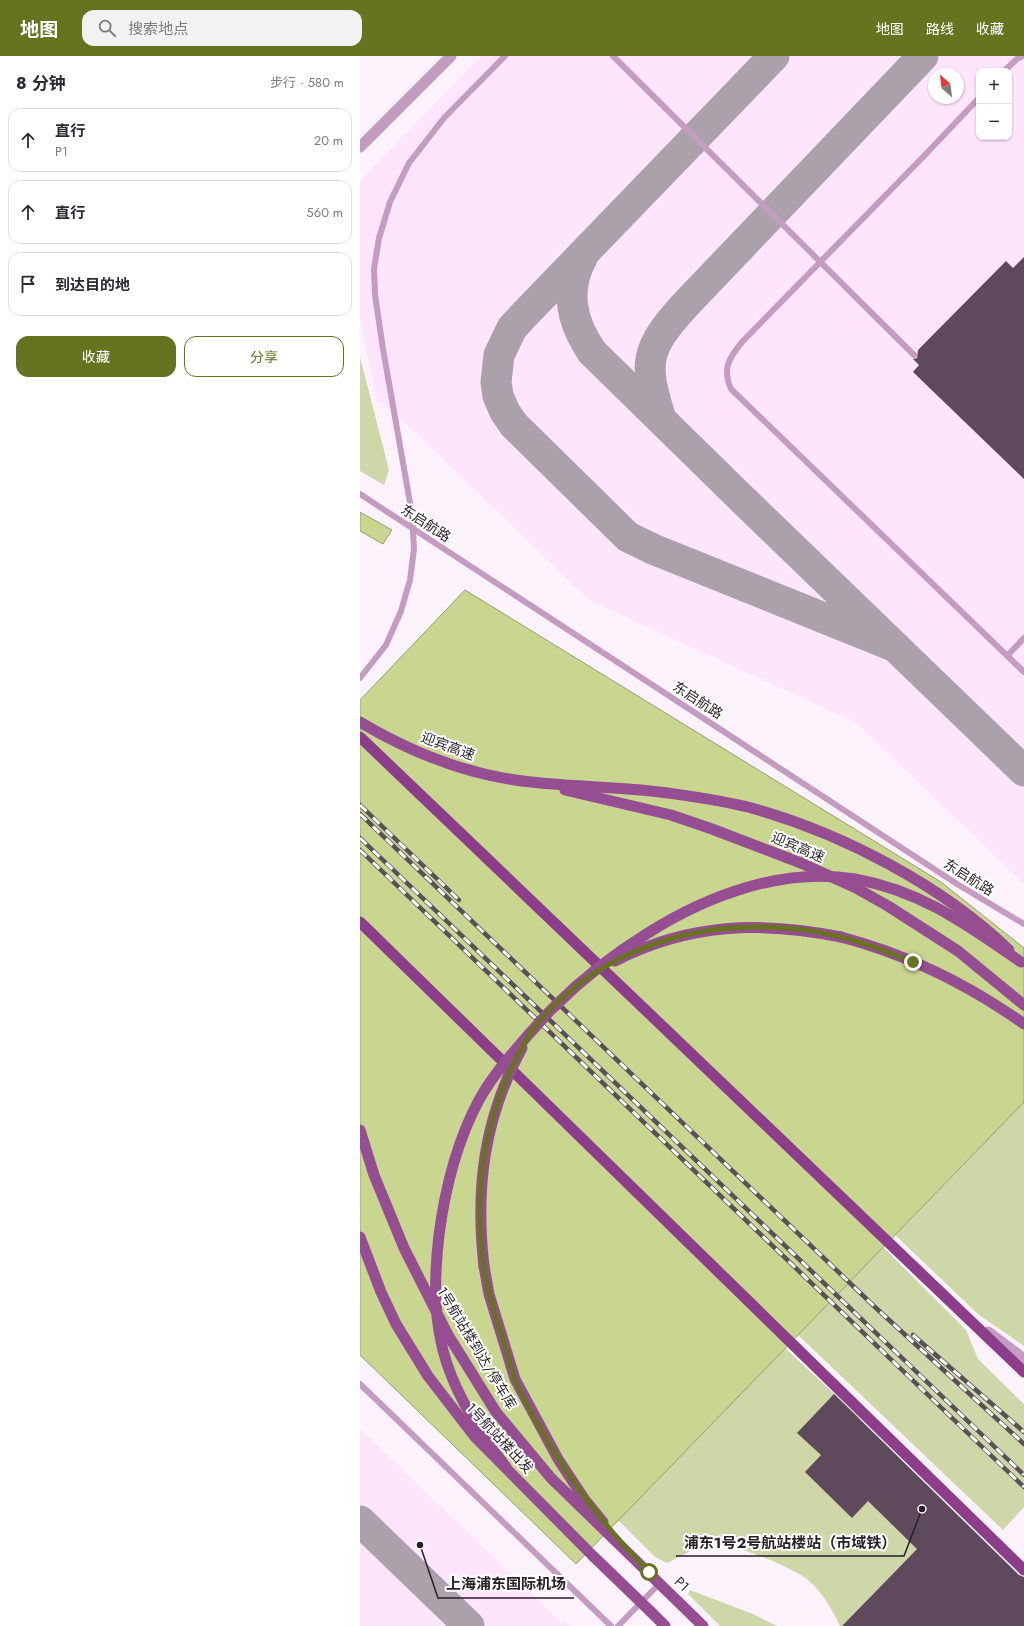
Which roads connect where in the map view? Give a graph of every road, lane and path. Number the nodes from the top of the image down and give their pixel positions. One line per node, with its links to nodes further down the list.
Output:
1 (451, 56): 7 (street)
2 (505, 56): 14 (lane, bridge)
3 (613, 56): 8 (lane)
4 (1023, 56): 5 (lane)
5 (1008, 68)
6 (976, 101): 8 (lane)
7 (360, 147)
8 (819, 263): 9 (lane); 12 (lane)
9 (914, 355)
10 (360, 494): 19 (lane, 东启航路)
11 (1024, 638): 12 (lane)
12 (1008, 655): 13 (lane)
13 (1024, 672)
14 (360, 678)
15 (360, 722): 17 (main road, 迎宾高速)
16 (360, 737): 27 (highway)
17 (530, 782): 20 (main road, 迎宾高速, bridge); 22 (main road, 迎宾高速, bridge)
18 (360, 922): 33 (highway, bridge)
19 (1024, 924)
20 (1023, 964): 21 (main road, bridge)
21 (579, 984): 23 (main road, bridge); 24 (main road, bridge)
22 (1024, 1005)
23 (1024, 1024)
24 (530, 1033): 31 (main road, bridge); 32 (main road, bridge)
25 (360, 1130): 32 (main road, 1号航站楼到达/停车库, bridge)
26 (360, 1237): 31 (main road, 1号航站楼出发, bridge)
27 (965, 1316): 28 (street); 29 (highway)
28 (1024, 1359)
29 (1024, 1372)
30 (360, 1384): 36 (lane)
31 (506, 1467): 35 (main road, 1号航站楼出发, bridge)
32 (623, 1546): 34 (main road, P1)
33 (1024, 1570)
34 (660, 1583): 37 (lane); 40 (main road, P1)
35 (650, 1611): 38 (lane); 39 (main road, 1号航站楼出发)
36 (611, 1626)
37 (618, 1626)
38 (661, 1626)
39 (665, 1626)
40 (704, 1626)

